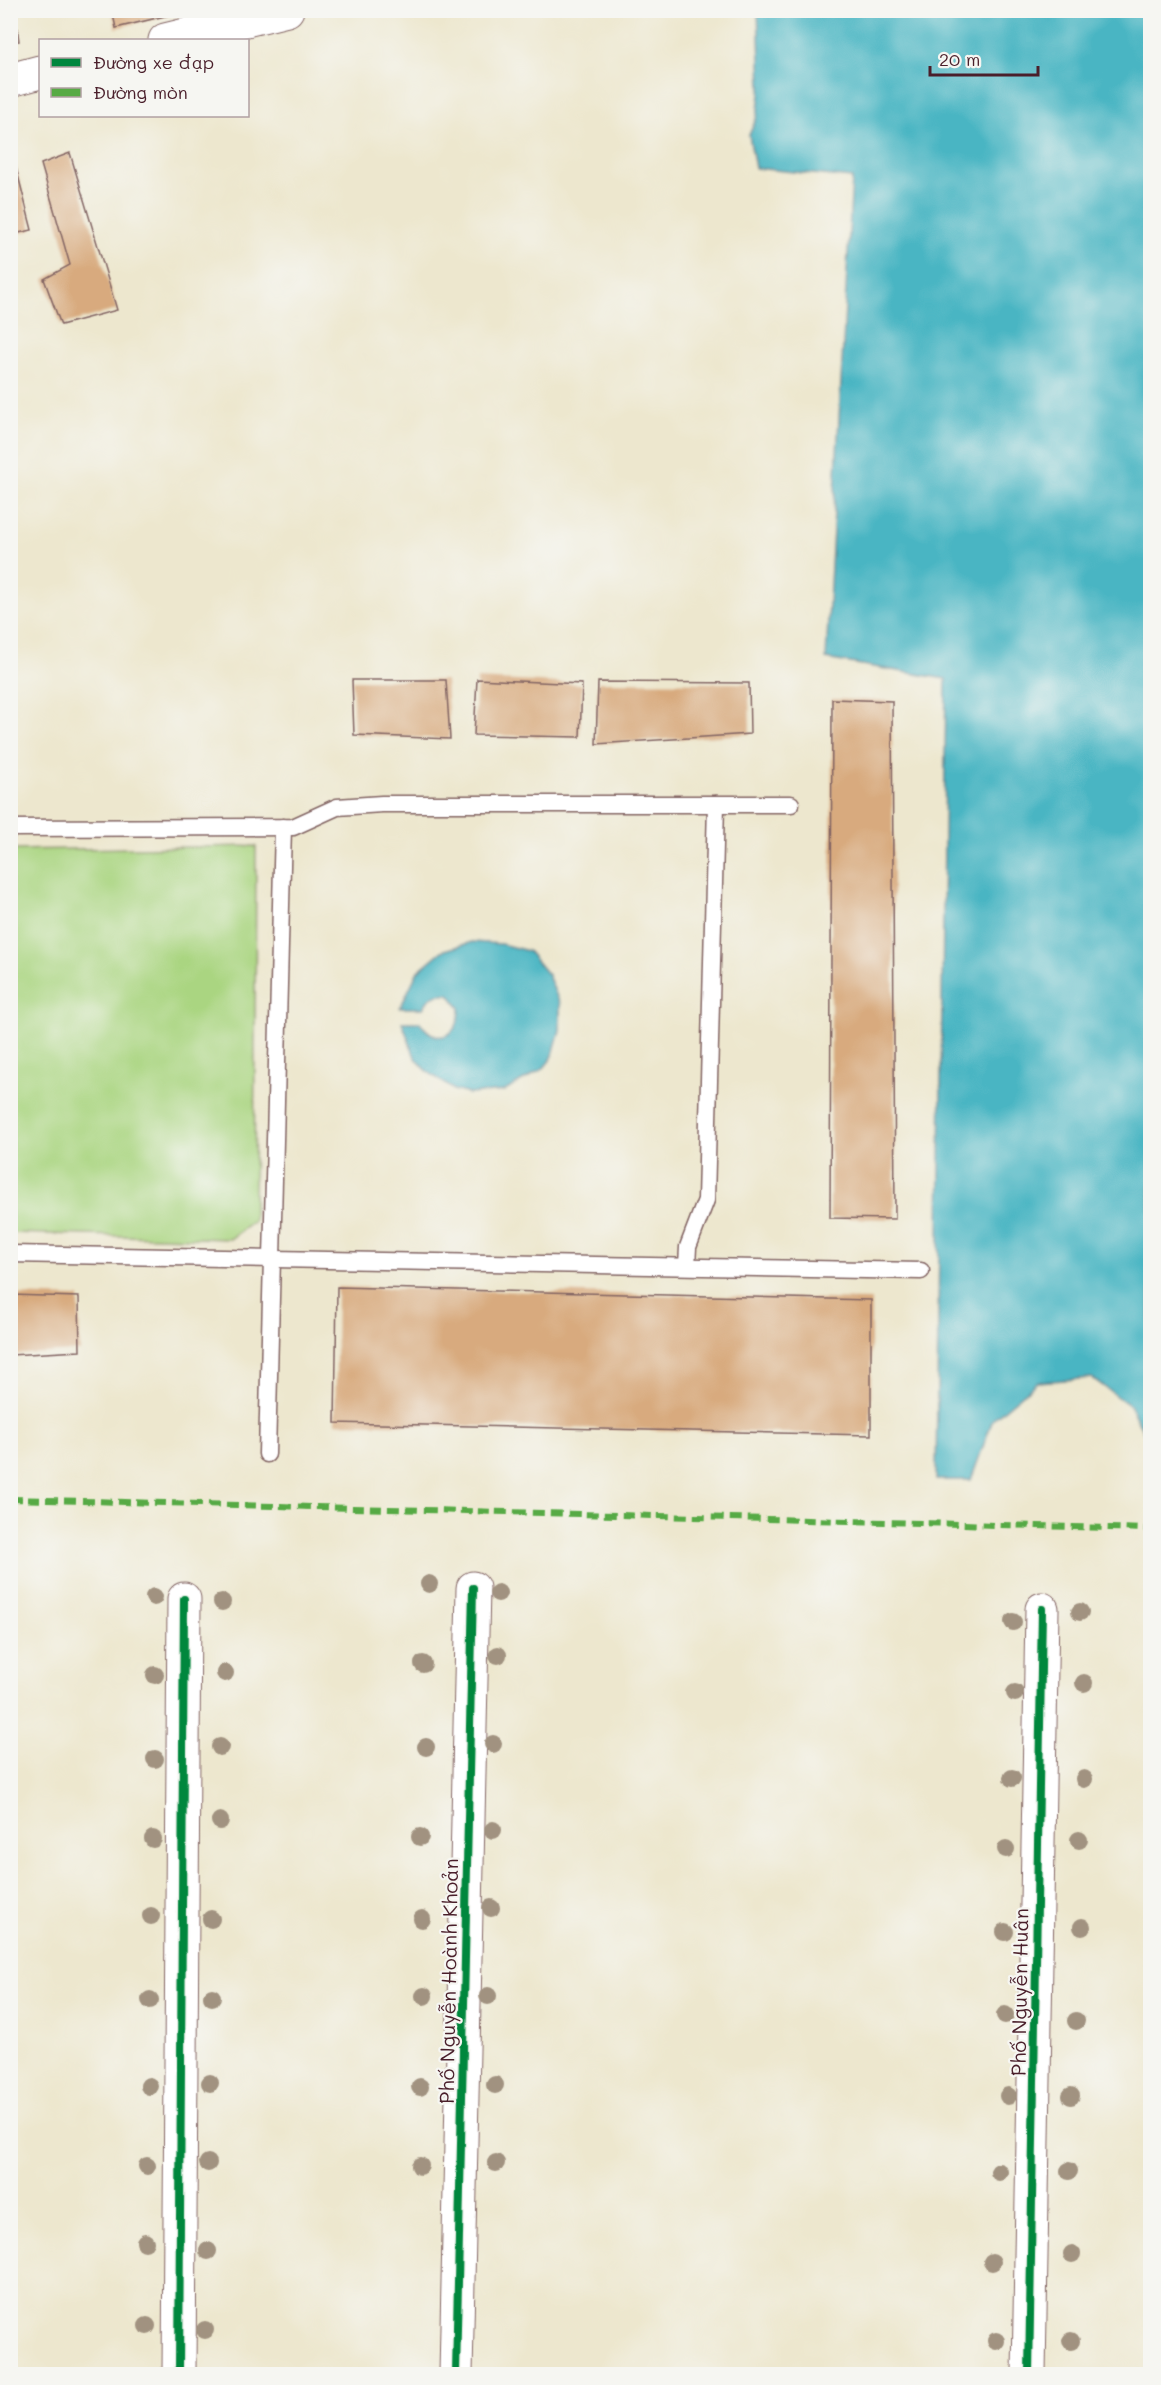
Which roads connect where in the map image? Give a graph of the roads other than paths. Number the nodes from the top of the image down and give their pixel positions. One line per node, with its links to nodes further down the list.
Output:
1 (287, 10): 2 (street)
2 (169, 39)
3 (39, 72): 4 (street)
4 (10, 80)
5 (716, 804): 6 (lane); 7 (lane); 11 (lane)
6 (791, 804)
7 (284, 826): 8 (lane); 10 (lane)
8 (10, 828)
9 (10, 1254): 10 (lane)
10 (273, 1258): 11 (lane); 13 (lane)
11 (687, 1266): 12 (lane)
12 (921, 1271)
13 (267, 1454)
14 (473, 1588): 18 (street, Phố Nguyễn Hoành Khoản)
15 (184, 1599): 17 (street)
16 (1042, 1609): 19 (street, Phố Nguyễn Huân)
17 (179, 2374)
18 (456, 2374)
19 (1029, 2374)

